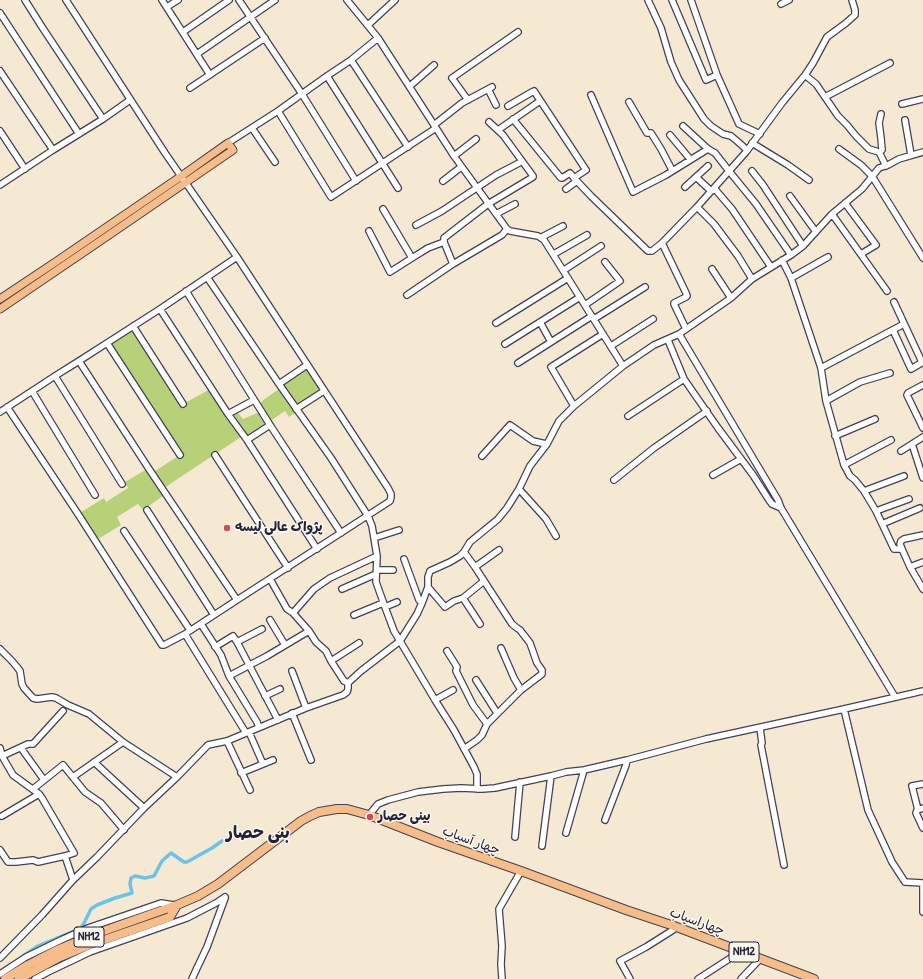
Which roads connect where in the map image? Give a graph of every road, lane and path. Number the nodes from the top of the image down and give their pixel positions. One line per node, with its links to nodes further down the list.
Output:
1 (25, 0): 48 (street)
2 (66, 0): 39 (street)
3 (162, 0): 16 (street)
4 (178, 0): 16 (street)
5 (229, 0): 20 (street)
6 (239, 0): 18 (street)
7 (275, 0): 18 (street)
8 (347, 0): 19 (street)
9 (395, 0): 19 (street)
10 (648, 0): 67 (street)
11 (672, 0): 30 (street)
12 (691, 0): 30 (street)
13 (789, 0): 15 (street)
14 (852, 0): 31 (street)
15 (781, 4)
16 (167, 7): 20 (street)
17 (0, 13): 57 (street)
18 (250, 17): 22 (street); 24 (street)
19 (368, 25): 23 (street)
20 (183, 32): 24 (street)
21 (518, 32): 40 (street)
22 (265, 38): 29 (street); 35 (street)
23 (378, 38): 25 (street); 33 (street)
24 (197, 54): 29 (street)
25 (351, 60): 32 (street); 63 (street)
26 (890, 63): 37 (street)
27 (434, 65): 33 (street)
28 (0, 71): 66 (street)
29 (210, 75): 34 (street)
30 (717, 75): 58 (street)
31 (805, 75): 37 (street); 58 (street)
32 (327, 76): 35 (street); 75 (street)
33 (410, 86): 53 (street)
34 (190, 88)
35 (302, 94): 46 (street); 88 (street)
36 (591, 95): 80 (street)
37 (825, 97): 68 (street)
38 (923, 99): 43 (street)
39 (130, 100): 48 (street); 84 (street)
40 (468, 100): 44 (street); 53 (street)
41 (540, 101): 45 (street); 49 (street); 86 (street)
42 (629, 102): 80 (street)
43 (902, 104)
44 (496, 105)
45 (508, 106)
46 (278, 111): 54 (street); 88 (street)
47 (881, 114): 68 (street)
48 (103, 119): 57 (street)
49 (513, 119): 55 (street); 86 (street)
50 (905, 120): 70 (street)
51 (489, 122): 55 (street)
52 (683, 126): 64 (street)
53 (435, 127): 63 (street); 71 (street)
54 (252, 128): 61 (street); 73 (street)
55 (498, 130): 99 (street)
56 (0, 131): 79 (street)
57 (78, 134): 66 (street)
58 (760, 134): 62 (street)
59 (670, 135): 72 (street)
60 (476, 139): 71 (street)
61 (228, 143): 84 (main road); 90 (main road)
62 (752, 143): 67 (street); 87 (street)
63 (408, 147): 75 (street)
64 (708, 149): 72 (street); 81 (street)
65 (839, 149): 83 (street)
66 (53, 150): 79 (street)
67 (747, 150): 81 (street)
68 (879, 152): 77 (street)
69 (923, 152): 70 (street)
70 (911, 155): 77 (street)
71 (454, 156): 78 (street)
72 (690, 159): 80 (street)
73 (275, 162)
74 (519, 163): 94 (street)
75 (382, 164): 88 (street); 93 (street)
76 (708, 166): 85 (street)
77 (886, 166): 83 (street)
78 (461, 167): 89 (street); 94 (street)
79 (25, 169): 91 (street)
80 (672, 170)
81 (728, 171): 96 (street); 118 (street)
82 (752, 171): 115 (street)
83 (872, 176): 98 (street); 122 (street)
84 (180, 177): 90 (street); 126 (main road)
85 (696, 177): 92 (street); 96 (street)
86 (576, 180): 95 (street); 113 (street)
87 (810, 180)
88 (356, 181)
89 (443, 181)
90 (185, 183): 119 (street); 131 (main road)
91 (0, 185)
92 (685, 187)
93 (398, 188)
94 (477, 188): 99 (street); 105 (street)
95 (566, 188)
96 (713, 189): 101 (street); 127 (street)
97 (790, 196): 109 (street)
98 (845, 203): 104 (street); 117 (street)
99 (488, 204): 103 (street); 112 (street)
100 (515, 204): 103 (street)
101 (697, 207): 113 (street); 136 (street)
102 (383, 209): 121 (street)
103 (496, 214): 107 (street)
104 (832, 214): 109 (street); 117 (street)
105 (416, 225)
106 (563, 226): 111 (street)
107 (507, 229): 111 (street); 125 (street)
108 (369, 232): 121 (street)
109 (816, 232): 115 (street)
110 (587, 235): 116 (street)
111 (542, 237): 116 (street)
112 (444, 242): 121 (street); 125 (street)
113 (662, 243): 154 (street)
114 (601, 246): 129 (street)
115 (803, 246): 118 (street)
116 (554, 254): 129 (street)
117 (861, 254): 139 (street)
118 (791, 255): 123 (street)
119 (237, 257): 132 (street); 166 (street)
120 (828, 257): 135 (street)
121 (412, 258)
122 (923, 258)
123 (782, 260): 127 (street); 135 (street)
124 (605, 262): 145 (street)
125 (453, 264): 140 (street)
126 (49, 266): 130 (main road); 131 (main road)
127 (771, 267): 136 (street)
128 (712, 269): 142 (street)
129 (564, 270): 134 (street)
130 (42, 271): 133 (main road); 143 (main road)
131 (54, 273): 133 (main road)
132 (207, 277): 138 (street); 172 (street)
133 (46, 278): 146 (main road)
134 (568, 278): 141 (street); 151 (street)
135 (791, 278): 168 (street)
136 (752, 279): 142 (street)
137 (645, 287): 148 (street)
138 (186, 291): 147 (street); 176 (street)
139 (887, 291)
140 (407, 295)
141 (580, 297): 145 (street); 150 (street)
142 (731, 298): 154 (street)
143 (0, 299)
144 (894, 302): 152 (street)
145 (585, 304): 148 (street)
146 (0, 309)
147 (160, 309): 153 (street); 184 (street)
148 (593, 318): 156 (street); 159 (street)
149 (653, 319): 162 (street)
150 (540, 322): 159 (street); 161 (street)
151 (496, 324)
152 (904, 324): 155 (street); 164 (street)
153 (133, 326): 160 (street); 178 (street)
154 (686, 329): 157 (street)
155 (893, 330): 164 (street); 168 (street)
156 (603, 334): 162 (street); 179 (street)
157 (679, 334): 158 (street); 210 (street)
158 (668, 340): 167 (street); 171 (street)
159 (551, 342): 165 (street)
160 (106, 343): 163 (street); 196 (street)
161 (505, 344)
162 (611, 346): 167 (street)
163 (79, 361): 170 (street); 240 (street)
164 (923, 362)
165 (518, 363)
166 (307, 364): 172 (street); 175 (street)
167 (623, 366): 179 (street)
168 (821, 368): 177 (street)
169 (890, 374): 177 (street)
170 (55, 376): 174 (street); 205 (street)
171 (684, 378): 182 (street); 185 (street)
172 (279, 384): 181 (street)
173 (923, 385): 188 (street)
174 (32, 391): 180 (street); 208 (street)
175 (324, 391): 181 (street); 214 (street)
176 (254, 400): 184 (street); 187 (street)
177 (826, 401): 189 (street)
178 (183, 404)
179 (574, 406): 193 (street)
180 (7, 407): 183 (street); 253 (street)
181 (296, 408): 214 (street)
182 (707, 411): 199 (street); 204 (street)
183 (0, 412)
184 (228, 414): 191 (street)
185 (628, 416)
186 (875, 419): 189 (street)
187 (270, 425): 191 (street); 218 (street)
188 (922, 425)
189 (835, 436): 200 (street)
190 (923, 437): 194 (street)
191 (247, 440): 222 (street)
192 (891, 440): 200 (street)
193 (546, 444): 198 (street); 206 (street)
194 (912, 444): 195 (street); 203 (street)
195 (901, 451)
196 (180, 455)
197 (215, 455): 230 (street)
198 (482, 456)
199 (741, 459): 201 (street); 210 (street)
200 (844, 464): 207 (street)
201 (713, 475)
202 (904, 476): 207 (street)
203 (923, 478)
204 (614, 480)
205 (122, 484)
206 (519, 489): 220 (street); 225 (street)
207 (864, 491): 213 (street)
208 (94, 495)
209 (909, 499): 213 (street)
210 (781, 508): 273 (street)
211 (920, 508): 215 (street)
212 (147, 510): 245 (street)
213 (876, 511): 215 (street)
214 (368, 516): 218 (street); 221 (street)
215 (882, 524): 223 (street)
216 (399, 530): 221 (street)
217 (124, 531): 251 (street)
218 (341, 533): 222 (street)
219 (923, 535): 223 (street)
220 (556, 536)
221 (374, 538): 226 (street)
222 (317, 549): 230 (street)
223 (902, 549): 231 (street)
224 (499, 550): 229 (street)
225 (464, 552): 229 (street); 236 (street)
226 (377, 556): 233 (street); 244 (street)
227 (404, 559): 242 (street)
228 (923, 562): 231 (street)
229 (475, 567): 235 (street)
230 (288, 568): 234 (street)
231 (910, 568): 238 (street)
232 (393, 570): 233 (street)
233 (377, 572): 237 (street); 243 (street)
234 (270, 579): 240 (street); 244 (street)
235 (484, 581): 239 (street); 270 (street)
236 (428, 587): 239 (street); 242 (street)
237 (342, 589)
238 (923, 589)
239 (463, 598): 249 (street)
240 (237, 600): 245 (street)
241 (397, 602): 243 (street)
242 (422, 603): 254 (street)
243 (384, 605): 246 (street); 254 (street)
244 (293, 612): 252 (street)
245 (214, 615): 248 (street)
246 (354, 615)
247 (270, 620): 257 (street)
248 (200, 624): 251 (street); 258 (street)
249 (480, 624)
250 (262, 629): 255 (street)
251 (190, 630): 253 (street)
252 (310, 632): 257 (street); 262 (street)
253 (184, 634): 284 (street)
254 (400, 641): 267 (street); 274 (street)
255 (237, 642): 258 (street); 263 (street)
256 (359, 643): 262 (street)
257 (285, 645): 263 (street)
258 (215, 647): 265 (street)
259 (501, 648): 270 (street)
260 (0, 649): 286 (street)
261 (447, 650): 281 (street)
262 (331, 661): 267 (street)
263 (249, 665): 265 (street); 272 (street)
264 (292, 671): 275 (street)
265 (229, 676): 282 (street)
266 (476, 680): 279 (street)
267 (348, 683): 275 (street)
268 (280, 689): 272 (street)
269 (453, 690): 274 (street)
270 (521, 690): 279 (street)
271 (923, 691): 273 (street)
272 (265, 696): 280 (street)
273 (895, 697): 276 (street)
274 (435, 700): 289 (street)
275 (306, 708): 278 (street)
276 (844, 709): 283 (street); 325 (street)
277 (63, 711): 288 (street)
278 (292, 713): 280 (street); 292 (street)
279 (497, 714): 281 (street)
280 (278, 720): 282 (street)
281 (487, 724): 289 (street)
282 (259, 727): 284 (street)
283 (760, 728): 293 (street); 320 (street)
284 (248, 732): 285 (street); 295 (street)
285 (227, 741): 297 (street); 300 (street)
286 (123, 742): 294 (street); 300 (street)
287 (0, 748): 290 (street)
288 (21, 748): 290 (street); 301 (street)
289 (464, 749): 304 (street)
290 (2, 756): 305 (street)
291 (273, 760): 295 (street)
292 (311, 760)
293 (627, 760): 296 (street); 312 (street)
294 (94, 762): 299 (street); 308 (street)
295 (263, 764): 297 (street)
296 (584, 770): 298 (street); 315 (street)
297 (242, 772): 306 (street)
298 (550, 776): 302 (street); 317 (street)
299 (73, 777): 301 (street); 314 (street)
300 (177, 777): 308 (street)
301 (44, 780): 305 (street)
302 (520, 782): 304 (street); 316 (street)
303 (923, 784): 309 (street)
304 (477, 788): 310 (street)
305 (33, 789): 307 (street)
306 (250, 790)
307 (39, 794): 311 (street); 319 (street)
308 (144, 808): 314 (street)
309 (921, 809): 313 (street)
310 (369, 815): 321 (highway, چهار آسیاب / NH12); 324 (highway, چهار آسیاب / NH12)
311 (2, 816)
312 (605, 820)
313 (923, 828)
314 (124, 830): 322 (street)
315 (566, 833)
316 (515, 837)
317 (542, 846)
318 (0, 850): 319 (street)
319 (65, 856): 322 (street)
320 (784, 865)
321 (522, 871): 323 (highway, چهار آسیاب / NH12); 336 (street)
322 (73, 880): 329 (street)
323 (595, 898): 327 (highway, چهاراسیاب / NH12)
324 (177, 905): 326 (highway); 331 (street); 332 (highway, چهار آسیاب / NH12)
325 (923, 912)
326 (171, 920): 333 (highway, NH12); 334 (street); 335 (street)
327 (674, 926): 328 (highway, چهاراسیاب / NH12); 337 (street)
328 (736, 950): 330 (highway, چهاراسیاب / NH12); 338 (street)
329 (0, 958)
330 (760, 959): 339 (street); 340 (highway, چهاراسیاب / NH12)
331 (0, 974)
332 (5, 979)
333 (19, 979)
334 (36, 979)
335 (192, 979)
336 (502, 979)
337 (630, 979)
338 (698, 979)
339 (741, 979)
340 (814, 979)

